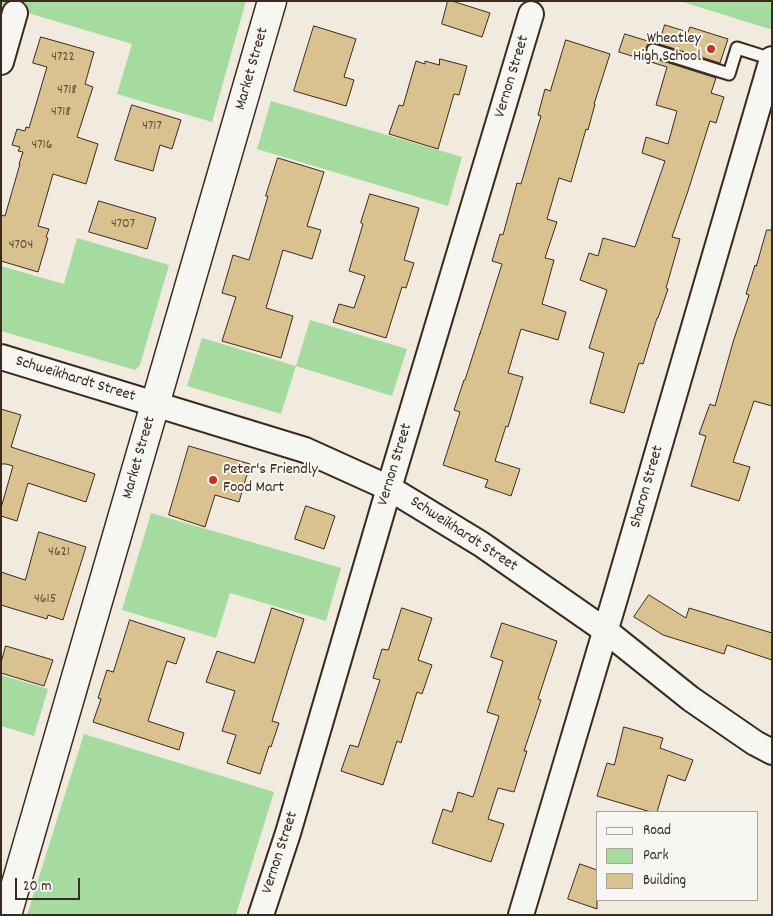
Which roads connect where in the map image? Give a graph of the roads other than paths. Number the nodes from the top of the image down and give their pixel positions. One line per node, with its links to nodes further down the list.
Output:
1 (272, 1): 8 (street, Market Street)
2 (15, 13): 6 (street)
3 (531, 14): 9 (street, Vernon Street)
4 (653, 50): 5 (lane)
5 (772, 59): 10 (street, Sharon Street)
6 (1, 62)
7 (1, 356): 8 (street, Schweikhardt Street)
8 (155, 405): 9 (street, Schweikhardt Street); 12 (street, Market Street)
9 (389, 488): 10 (street, Schweikhardt Street); 13 (street, Vernon Street)
10 (606, 632): 11 (street, Schweikhardt Street); 14 (street, Sharon Street)
11 (772, 752)
12 (7, 915)
13 (260, 915)
14 (521, 915)

